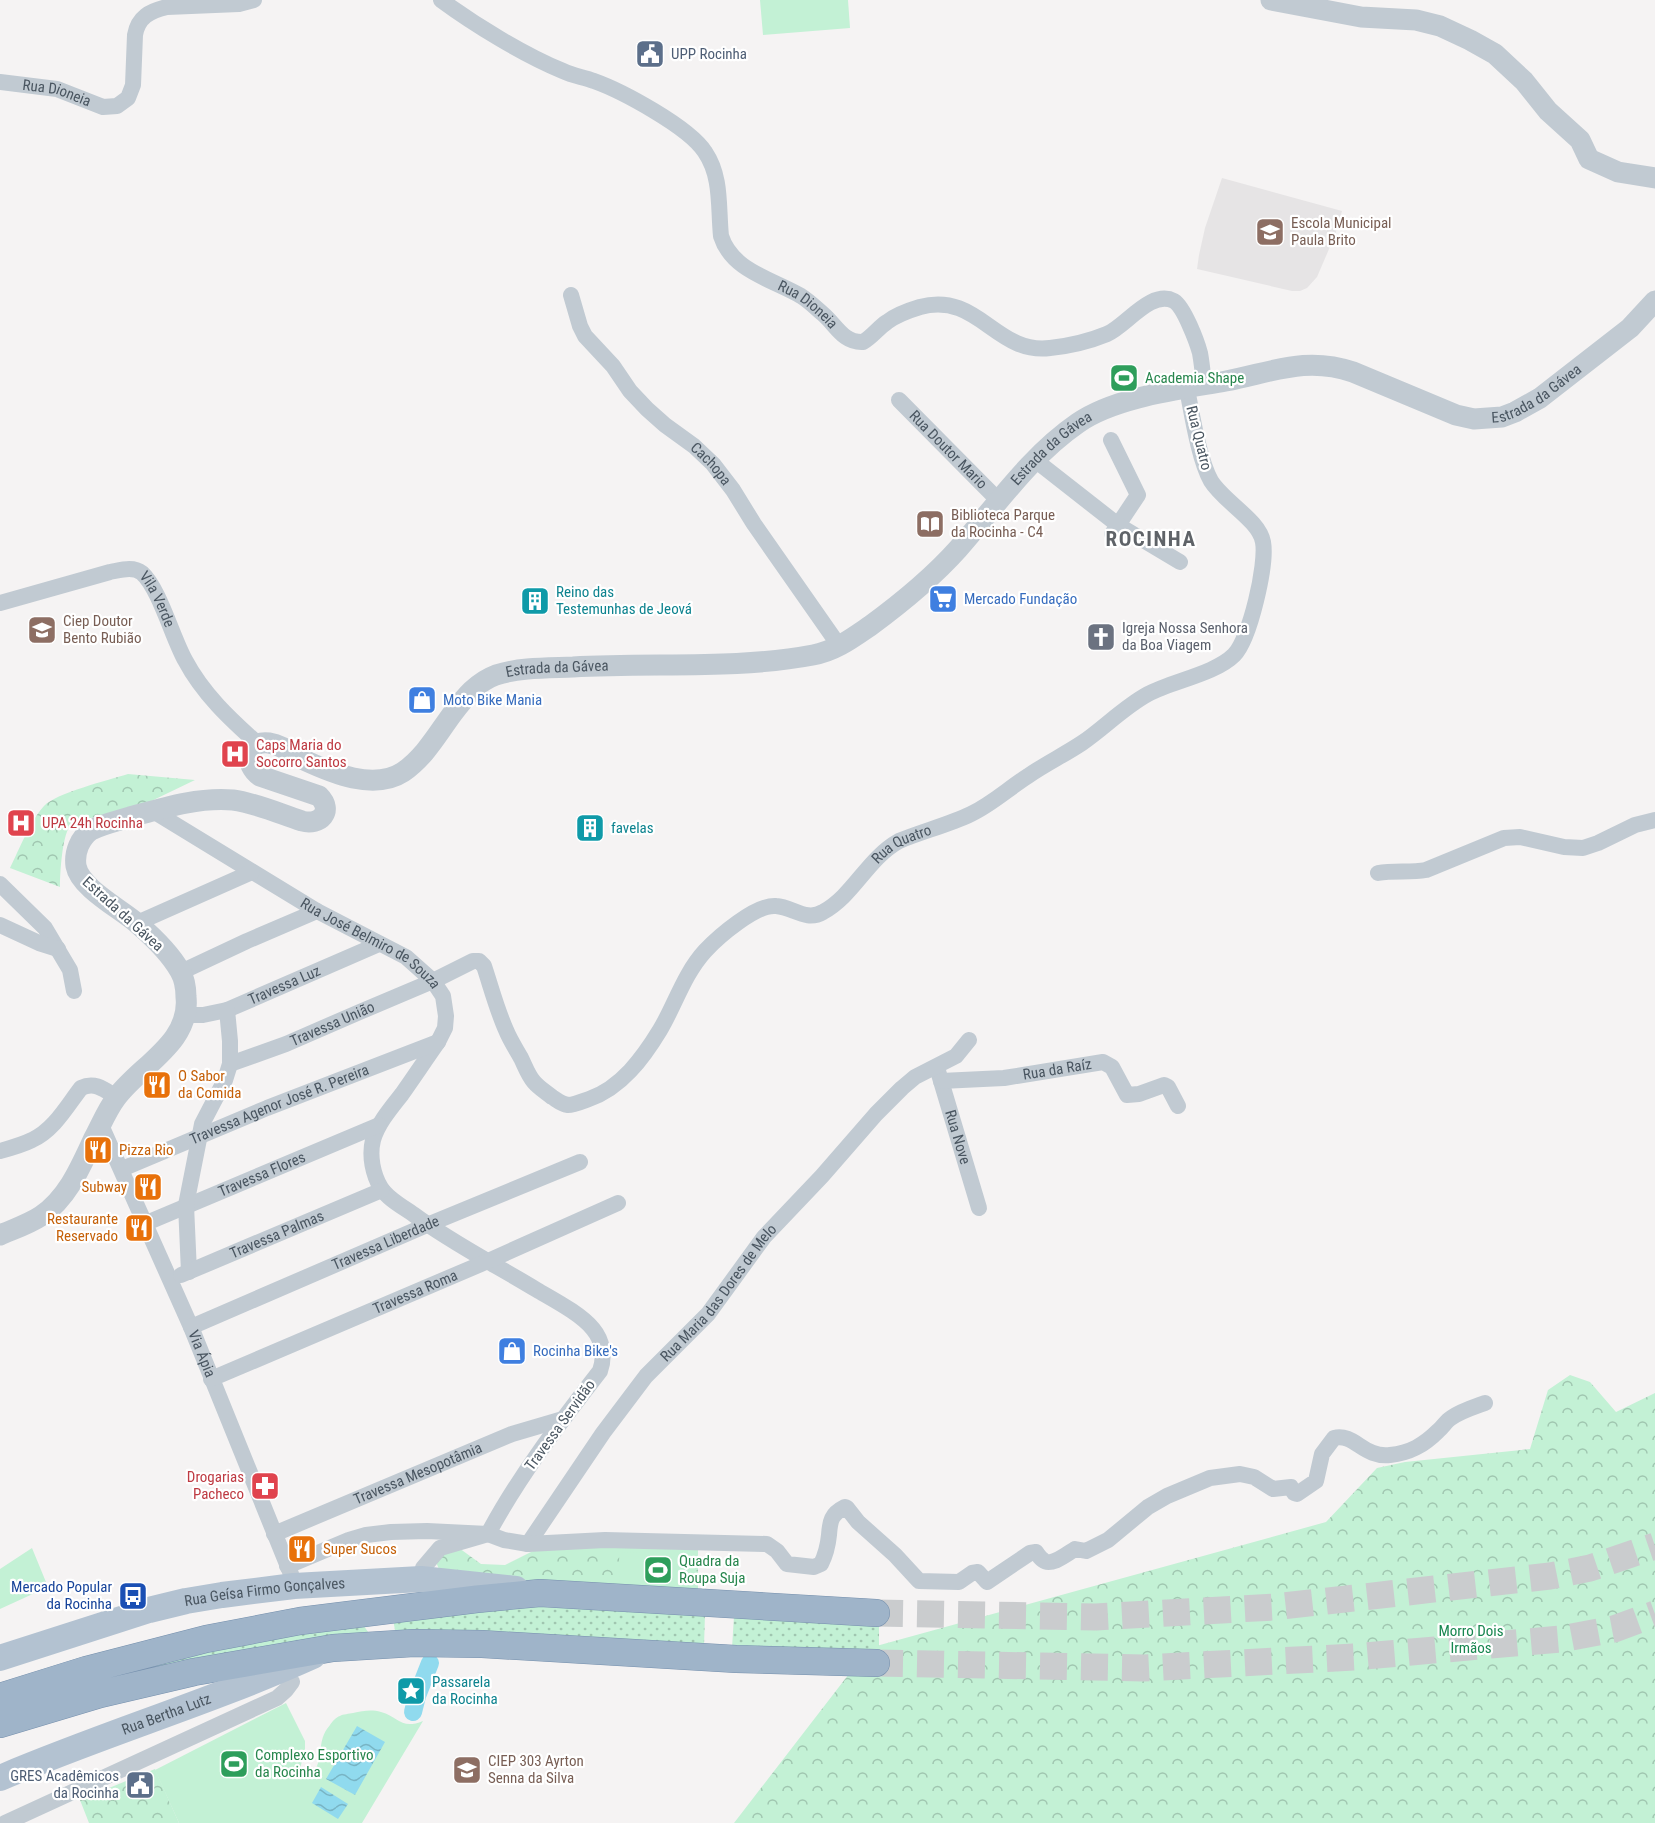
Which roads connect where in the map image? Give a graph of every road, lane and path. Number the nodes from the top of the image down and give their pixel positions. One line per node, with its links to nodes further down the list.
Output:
1 (254, 0): 4 (street, Rua Dioneia)
2 (441, 0): 8 (street, Rua Dioneia)
3 (1271, 0): 5 (street)
4 (0, 82)
5 (1655, 178)
6 (571, 296): 16 (street, Cachopa)
7 (1655, 301): 8 (street, Estrada da Gávea)
8 (1195, 387): 11 (street, Estrada da Gávea); 29 (street, Rua Quatro)
9 (899, 400): 12 (street, Rua Doutor Mario)
10 (1111, 440): 13 (street)
11 (1035, 460): 12 (street, Estrada da Gávea); 13 (street)
12 (999, 501): 16 (street, Estrada da Gávea)
13 (1114, 530): 14 (street)
14 (1180, 562)
15 (0, 603): 17 (street, Vila Verde)
16 (840, 646): 17 (street, Estrada da Gávea)
17 (258, 744): 18 (street, Estrada da Gávea)
18 (153, 811): 20 (street, Rua José Belmiro de Souza); 24 (street, Estrada da Gávea)
19 (1655, 820): 21 (street)
20 (252, 872): 23 (street, Rua José Belmiro de Souza); 24 (street)
21 (1378, 873)
22 (0, 884): 27 (street)
23 (317, 911): 26 (street, Rua José Belmiro de Souza); 28 (street)
24 (137, 923): 28 (street, Estrada da Gávea)
25 (0, 925): 27 (street)
26 (379, 944): 29 (street, Rua José Belmiro de Souza); 31 (street, Travessa Luz)
27 (58, 949): 30 (street)
28 (181, 972): 32 (street, Estrada da Gávea)
29 (433, 981): 34 (street, Rua José Belmiro de Souza); 35 (street, Travessa União)
30 (74, 991)
31 (226, 1010): 32 (street, Travessa Luz); 35 (street)
32 (186, 1015): 37 (street)
33 (969, 1040): 36 (street, Rua Maria das Dores de Melo)
34 (438, 1042): 40 (street, Rua José Belmiro de Souza); 41 (street, Travessa Agenor José R. Pereira)
35 (230, 1064): 41 (street)
36 (939, 1074): 38 (street, Rua da Raíz); 48 (street, Rua Nove); 61 (street, Rua Maria das Dores de Melo)
37 (116, 1097): 39 (street); 42 (street)
38 (1178, 1106)
39 (100, 1125): 44 (street, Via Ápia); 51 (street)
40 (379, 1125): 45 (street, Rua José Belmiro de Souza); 47 (street, Travessa Flores)
41 (198, 1136): 44 (street, Travessa Agenor José R. Pereira); 47 (street)
42 (0, 1151)
43 (580, 1162): 50 (street, Travessa Liberdade)
44 (122, 1169): 49 (street, Via Ápia)
45 (382, 1190): 50 (street); 53 (street, Travessa Palmas)
46 (618, 1203): 52 (street, Travessa Roma)
47 (186, 1205): 49 (street, Travessa Flores); 53 (street)
48 (979, 1208)
49 (144, 1224): 54 (street, Via Ápia)
50 (427, 1225): 52 (street); 55 (street, Travessa Liberdade)
51 (0, 1235)
52 (488, 1261): 56 (street, Travessa Roma); 58 (street, Travessa Servidão)
53 (189, 1272): 54 (street, Travessa Palmas)
54 (171, 1280): 55 (street, Via Ápia)
55 (191, 1327): 56 (street, Via Ápia)
56 (211, 1379): 59 (street, Via Ápia)
57 (1485, 1403): 61 (street)
58 (563, 1419): 59 (street, Travessa Mesopotâmia); 60 (street, Travessa Servidão)
59 (274, 1534): 62 (street, Via Ápia)
60 (488, 1534): 61 (street); 62 (street); 63 (street)
61 (528, 1544)
62 (291, 1576): 63 (main road, Rua Geísa Firmo Gonçalves); 67 (main road, Rua Geísa Firmo Gonçalves)
63 (422, 1580): 64 (main road, Rua Geísa Firmo Gonçalves)
64 (540, 1593): 65 (highway); 70 (highway)
65 (876, 1613)
66 (333, 1648): 68 (highway); 71 (highway); 72 (main road, Rua Bertha Lutz)
67 (0, 1658)
68 (876, 1663)
69 (292, 1682): 73 (street, Rua Bertha Lutz)
70 (0, 1697)
71 (0, 1724)
72 (0, 1778)
73 (5, 1823)

